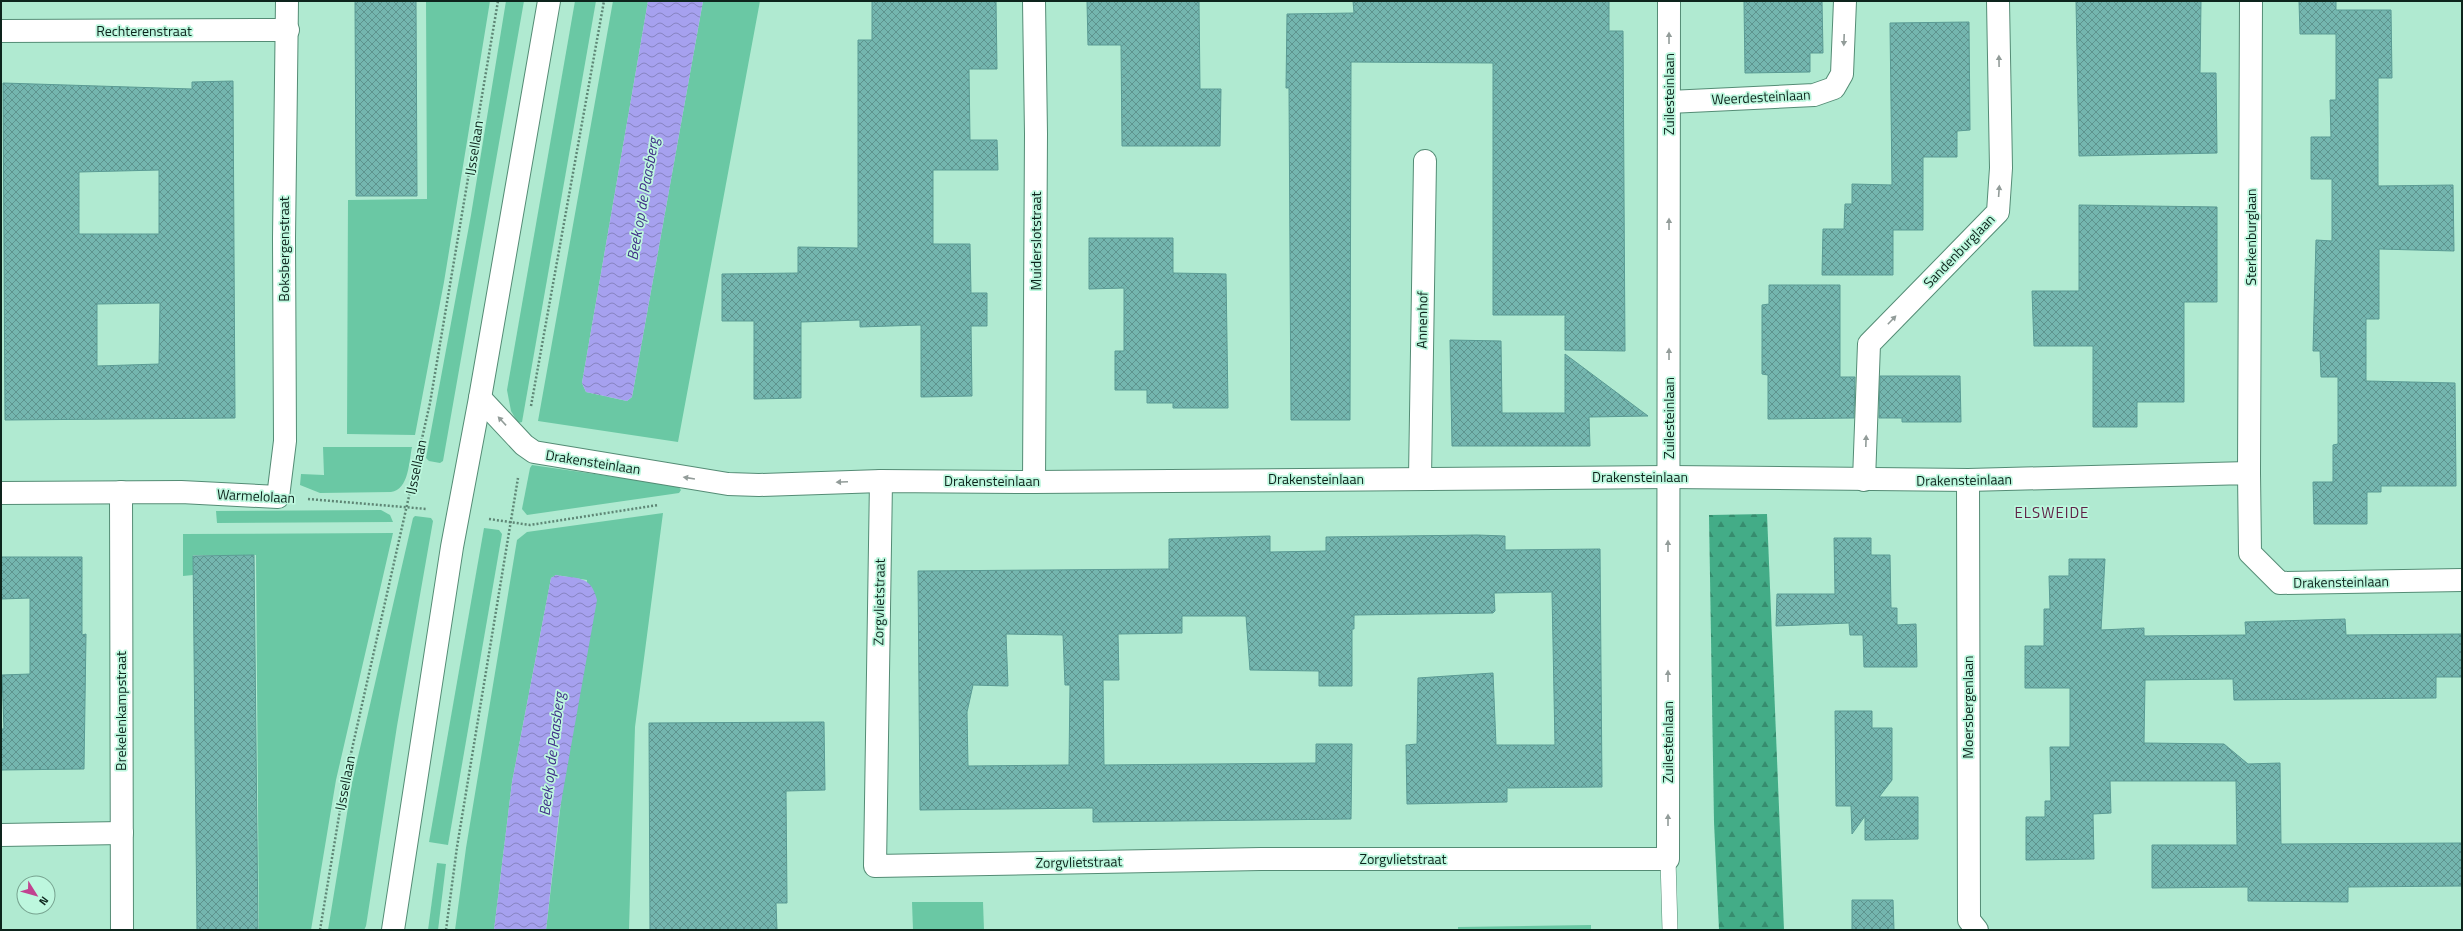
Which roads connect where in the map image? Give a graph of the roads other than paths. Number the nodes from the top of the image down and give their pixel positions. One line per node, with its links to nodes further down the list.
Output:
1 (287, 1): 8 (street, Boksbergenstraat)
2 (549, 1): 12 (street)
3 (1034, 1): 19 (street, Muiderslotstraat)
4 (1669, 1): 10 (street, Zuilesteinlaan, one-way to 4)
5 (1845, 1): 10 (street, Weerdesteinlaan, one-way to 10)
6 (1998, 1): 16 (street, Sandenburglaan, one-way to 6)
7 (2251, 1): 13 (street, Sterkenburglaan)
8 (288, 30): 9 (street, Rechterenstraat); 22 (street, Boksbergenstraat)
9 (1, 31)
10 (1669, 102): 14 (street, Zuilesteinlaan, one-way to 10)
11 (1425, 161): 15 (street, Annenhof)
12 (480, 398): 18 (street, Drakensteinlaan, one-way to 12); 28 (street)
13 (2248, 473): 17 (street, Drakensteinlaan); 23 (street, Drakensteinlaan)
14 (1669, 477): 15 (street, Drakensteinlaan); 16 (street, Drakensteinlaan); 26 (street, Zuilesteinlaan, one-way to 14)
15 (1420, 478): 19 (street, Drakensteinlaan)
16 (1864, 480): 17 (street, Drakensteinlaan)
17 (1968, 480): 30 (street, Moersbergenlaan)
18 (881, 481): 19 (street, Drakensteinlaan); 26 (street, Zorgvlietstraat)
19 (1034, 482)
20 (121, 492): 21 (street, Warmelolaan); 22 (street, Warmelolaan); 24 (street, Brekelenkampstraat)
21 (1, 493)
22 (278, 497)
23 (2462, 580)
24 (122, 834): 25 (street); 27 (street, Brekelenkampstraat)
25 (1, 835)
26 (1668, 859): 29 (lane, Zuilesteinlaan)
27 (122, 930)
28 (393, 930)
29 (1670, 930)
30 (1977, 930)

